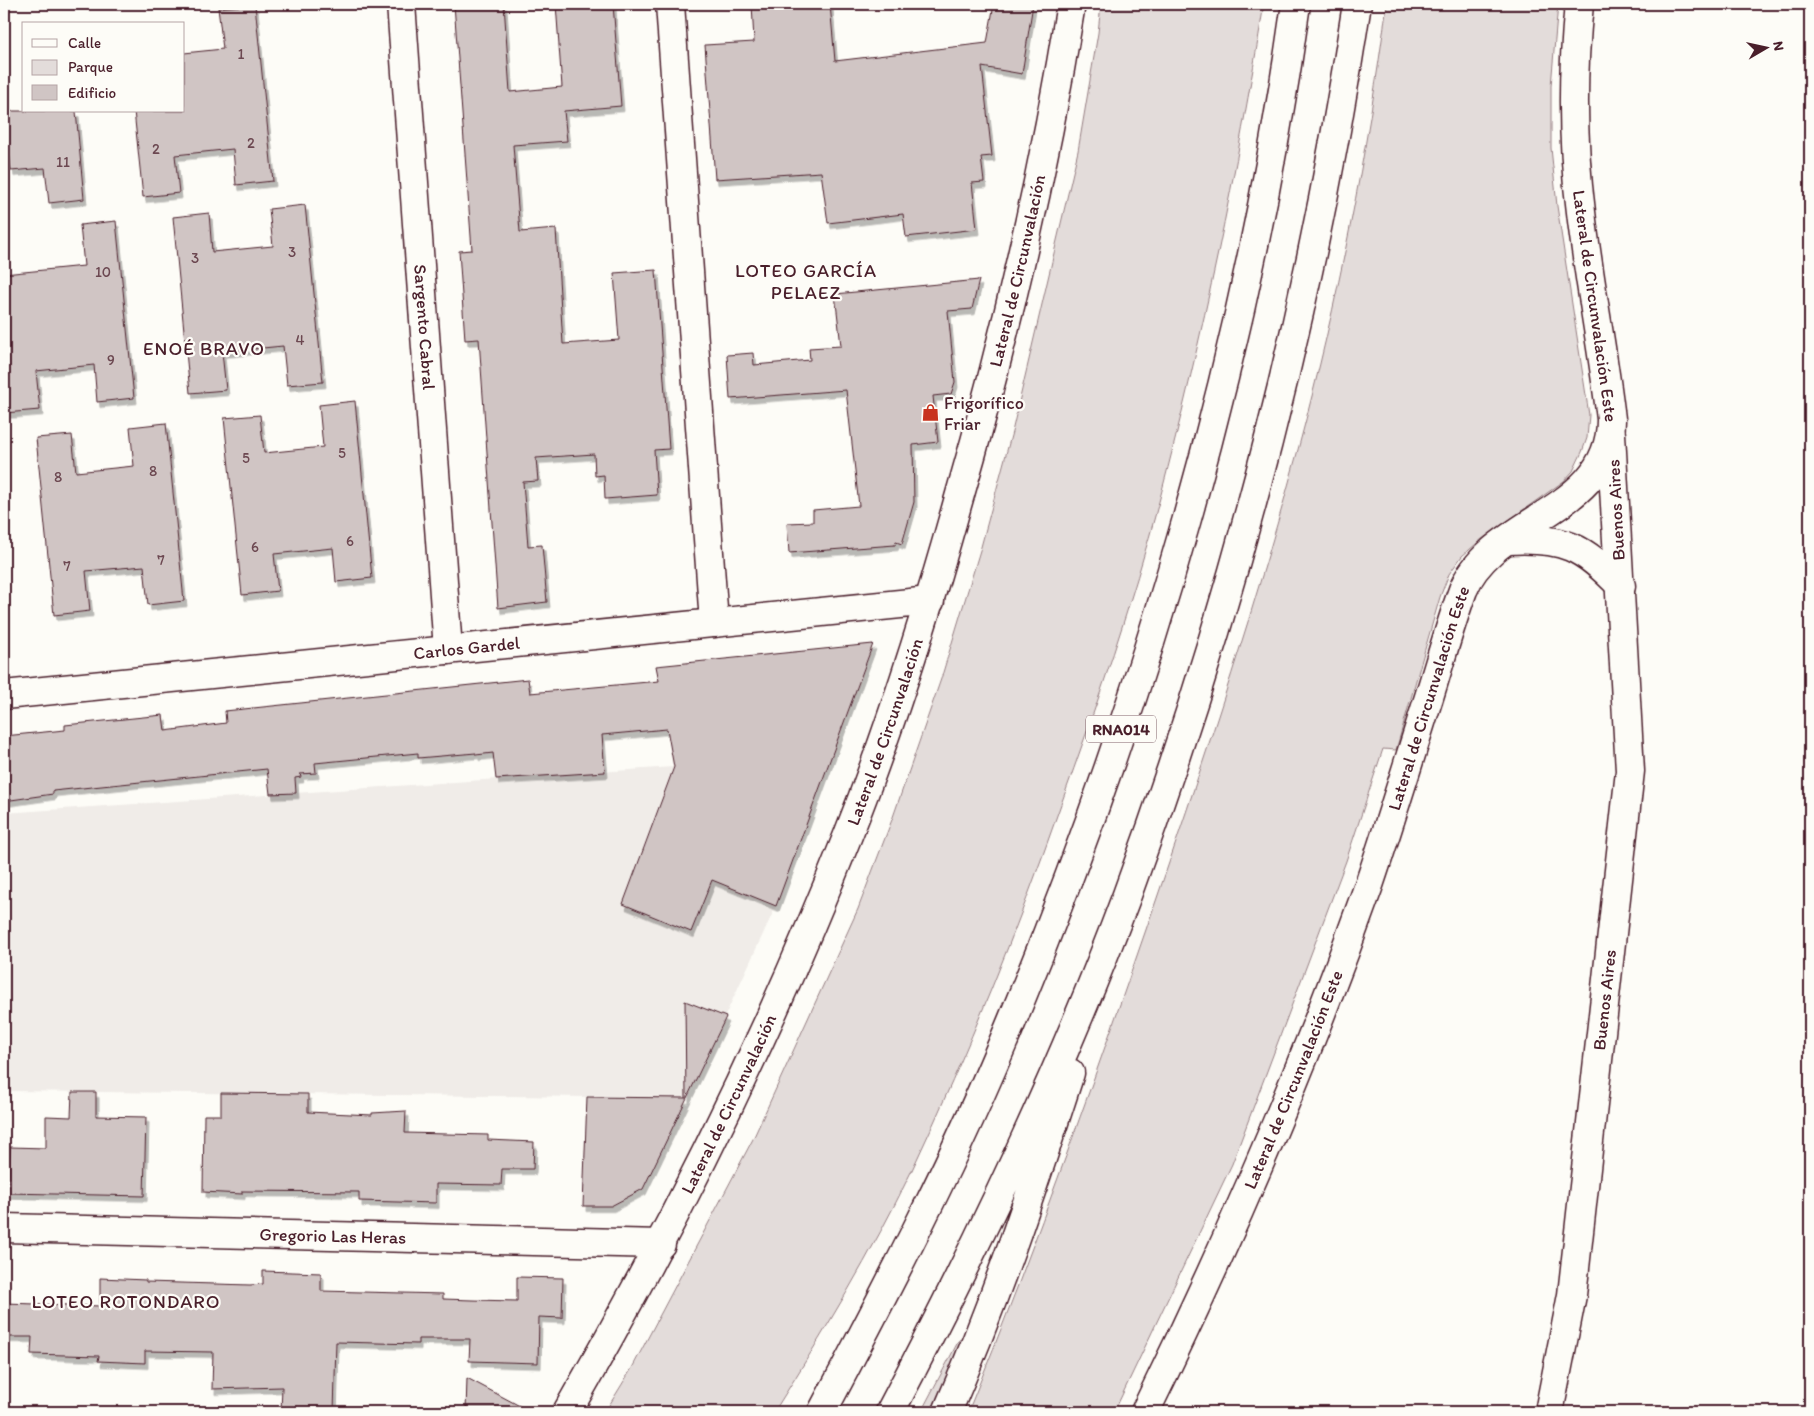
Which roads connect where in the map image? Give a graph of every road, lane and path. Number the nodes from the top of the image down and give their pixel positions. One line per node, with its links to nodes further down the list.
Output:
1 (401, 4): 12 (main road, Sargento Cabral)
2 (670, 4): 11 (main road)
3 (1071, 4): 10 (main road, Lateral de Circunvalación)
4 (1296, 4): 17 (main road, RNA014)
5 (1356, 4): 14 (main road, RNA014)
6 (1579, 4): 7 (main road, Lateral de Circunvalación Este)
7 (1611, 434): 8 (main road, Lateral de Circunvalación Este); 9 (main road, Buenos Aires)
8 (1508, 540): 9 (main road, Buenos Aires); 23 (main road, Lateral de Circunvalación Este)
9 (1621, 586): 24 (main road, Buenos Aires)
10 (930, 601): 11 (main road, Carlos Gardel); 16 (main road, Lateral de Circunvalación)
11 (714, 623): 12 (main road, Carlos Gardel)
12 (448, 650): 13 (main road, Carlos Gardel)
13 (4, 695)
14 (1127, 894): 21 (main road, RNA014); 22 (main road)
15 (4, 1228): 16 (main road, Gregorio Las Heras)
16 (661, 1244): 18 (main road, Lateral de Circunvalación)
17 (846, 1366): 19 (main road); 20 (main road, RNA014)
18 (567, 1412)
19 (810, 1412)
20 (822, 1412)
21 (890, 1412)
22 (947, 1412)
23 (1145, 1412)
24 (1549, 1412)

